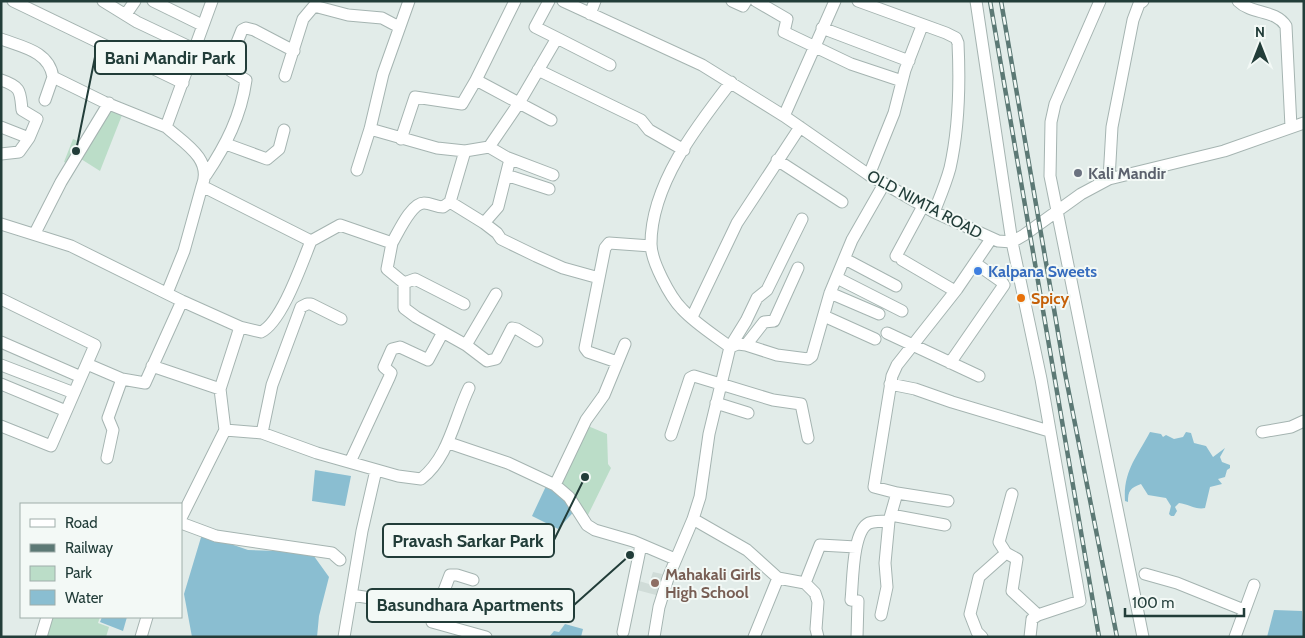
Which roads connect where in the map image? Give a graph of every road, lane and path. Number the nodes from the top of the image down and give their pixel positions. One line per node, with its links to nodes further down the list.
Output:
1 (13, 1): 40 (street)
2 (103, 1): 20 (street)
3 (135, 1): 20 (street)
4 (153, 1): 22 (street)
5 (212, 1): 22 (street)
6 (409, 1): 24 (street)
7 (515, 1): 37 (street)
8 (549, 1): 26 (street)
9 (563, 1): 21 (street, OLD NIMTA ROAD)
10 (595, 1): 21 (street)
11 (732, 1): 12 (street)
12 (746, 1)
13 (756, 1): 28 (street)
14 (835, 1): 25 (street)
15 (858, 1): 23 (street)
16 (976, 1): 81 (street)
17 (1100, 1): 73 (street)
18 (1143, 1): 66 (street)
19 (1238, 1): 51 (street)
20 (126, 14): 29 (street)
21 (590, 14): 38 (street, OLD NIMTA ROAD)
22 (202, 25): 29 (street)
23 (922, 26): 31 (street); 74 (street)
24 (399, 27): 30 (street); 50 (street)
25 (822, 28): 28 (street); 31 (street)
26 (557, 38): 32 (street); 33 (street)
27 (1, 39): 35 (street)
28 (814, 46): 39 (street); 44 (street)
29 (194, 49): 40 (street)
30 (294, 51): 34 (street); 55 (street)
31 (909, 61): 39 (street)
32 (610, 65)
33 (538, 70): 42 (street); 57 (street)
34 (285, 76)
35 (53, 77): 41 (street); 43 (street)
36 (1, 80): 53 (street)
37 (476, 80): 42 (street); 54 (street)
38 (731, 82): 44 (street, OLD NIMTA ROAD); 57 (street)
39 (902, 82): 65 (street)
40 (183, 83): 48 (street)
41 (45, 100)
42 (519, 103): 45 (street); 56 (street)
43 (109, 104): 48 (street); 78 (street)
44 (784, 116): 49 (street, OLD NIMTA ROAD)
45 (551, 120)
46 (1304, 124): 51 (street)
47 (1, 127): 53 (street)
48 (166, 127): 67 (street)
49 (800, 127): 61 (street); 65 (street, OLD NIMTA ROAD)
50 (370, 128): 54 (street); 62 (street)
51 (1291, 128): 66 (street)
52 (284, 130): 55 (street)
53 (29, 138): 59 (street)
54 (401, 139): 58 (street)
55 (226, 144): 67 (street)
56 (489, 148): 58 (street); 60 (street)
57 (684, 150): 83 (street)
58 (465, 151): 70 (street)
59 (1, 154)
60 (510, 159): 63 (street); 64 (street)
61 (777, 160): 71 (street); 101 (street)
62 (357, 170)
63 (506, 175): 69 (street); 76 (street)
64 (553, 175)
65 (869, 175): 68 (street, OLD NIMTA ROAD)
66 (1109, 179): 73 (street)
67 (204, 181): 80 (street); 92 (street)
68 (884, 184): 72 (street, OLD NIMTA ROAD); 84 (street)
69 (549, 189)
70 (450, 202): 76 (street); 82 (street)
71 (842, 202)
72 (923, 206): 74 (street, OLD NIMTA ROAD); 91 (street)
73 (1059, 210): 81 (street); 180 (street)
74 (934, 212): 79 (street, OLD NIMTA ROAD)
75 (802, 220): 113 (street)
76 (484, 223): 87 (street)
77 (1, 224): 78 (street)
78 (35, 233): 92 (street)
79 (991, 239): 81 (street, OLD NIMTA ROAD); 85 (street)
80 (311, 241): 82 (street); 103 (street)
81 (1012, 242): 134 (street)
82 (392, 243): 89 (street)
83 (651, 246): 87 (street); 101 (street)
84 (844, 259): 88 (street); 90 (street)
85 (975, 262): 91 (street); 116 (street)
86 (798, 268): 110 (street)
87 (599, 278): 114 (street)
88 (837, 278): 93 (street); 98 (street)
89 (404, 283): 97 (street); 104 (street)
90 (896, 286)
91 (955, 291): 112 (street)
92 (167, 293): 96 (street)
93 (830, 293): 99 (street); 100 (street)
94 (496, 294): 111 (street)
95 (1, 299): 115 (street)
96 (182, 301): 103 (street); 118 (street)
97 (464, 304)
98 (902, 311)
99 (879, 314)
100 (824, 316): 106 (street); 110 (street)
101 (692, 318): 113 (street)
102 (341, 319): 136 (street)
103 (240, 327): 126 (street)
104 (443, 332): 111 (street); 141 (street)
105 (887, 333): 112 (street)
106 (875, 339)
107 (1, 342): 120 (street)
108 (537, 342): 111 (street)
109 (625, 344): 114 (street)
110 (746, 344): 113 (street)
111 (466, 345)
112 (913, 345): 116 (street); 124 (street)
113 (730, 347): 122 (street)
114 (617, 362): 143 (street)
115 (87, 364): 120 (street); 121 (street)
116 (950, 364): 119 (street)
117 (1, 365): 127 (street)
118 (152, 366): 121 (street); 126 (street)
119 (979, 376)
120 (81, 378): 127 (street)
121 (122, 379): 140 (street)
122 (721, 382): 128 (street); 137 (street); 138 (street)
123 (1, 384): 129 (street)
124 (890, 384): 134 (street); 144 (street)
125 (469, 388): 139 (street)
126 (220, 389): 133 (street)
127 (74, 393): 129 (street)
128 (716, 403): 130 (street); 149 (street)
129 (66, 411): 132 (street)
130 (748, 413)
131 (1304, 421): 135 (street)
132 (1, 426)
133 (225, 430): 136 (street); 147 (street)
134 (1049, 431): 165 (street)
135 (1262, 432)
136 (262, 433): 141 (street)
137 (671, 435)
138 (808, 438)
139 (449, 442): 142 (street); 143 (street)
140 (107, 458)
141 (350, 462): 142 (street)
142 (376, 470): 162 (street)
143 (555, 485): 152 (street)
144 (897, 493): 146 (street); 148 (street)
145 (1012, 494): 154 (street)
146 (948, 502)
147 (182, 516)
148 (890, 518): 151 (street); 153 (street); 166 (street)
149 (693, 519): 155 (street); 158 (street)
150 (182, 523): 156 (street)
151 (946, 525)
152 (641, 545): 155 (street); 169 (street)
153 (856, 547): 160 (street); 177 (street)
154 (1006, 553): 165 (street); 178 (street)
155 (674, 559): 174 (street)
156 (340, 560)
157 (1145, 574): 164 (street)
158 (778, 578): 160 (street); 175 (street)
159 (473, 580): 163 (street)
160 (805, 583): 176 (street)
161 (1254, 585): 164 (street)
162 (351, 595): 163 (street); 172 (street)
163 (436, 608): 173 (street)
164 (1244, 610): 181 (street)
165 (1038, 615): 179 (street)
166 (881, 616)
167 (47, 618): 170 (street)
168 (147, 618): 171 (street)
169 (623, 632)
170 (41, 637)
171 (140, 637)
172 (344, 637)
173 (486, 637)
174 (654, 637)
175 (754, 637)
176 (818, 637)
177 (857, 637)
178 (982, 637)
179 (1030, 637)
180 (1142, 637)
181 (1234, 637)

